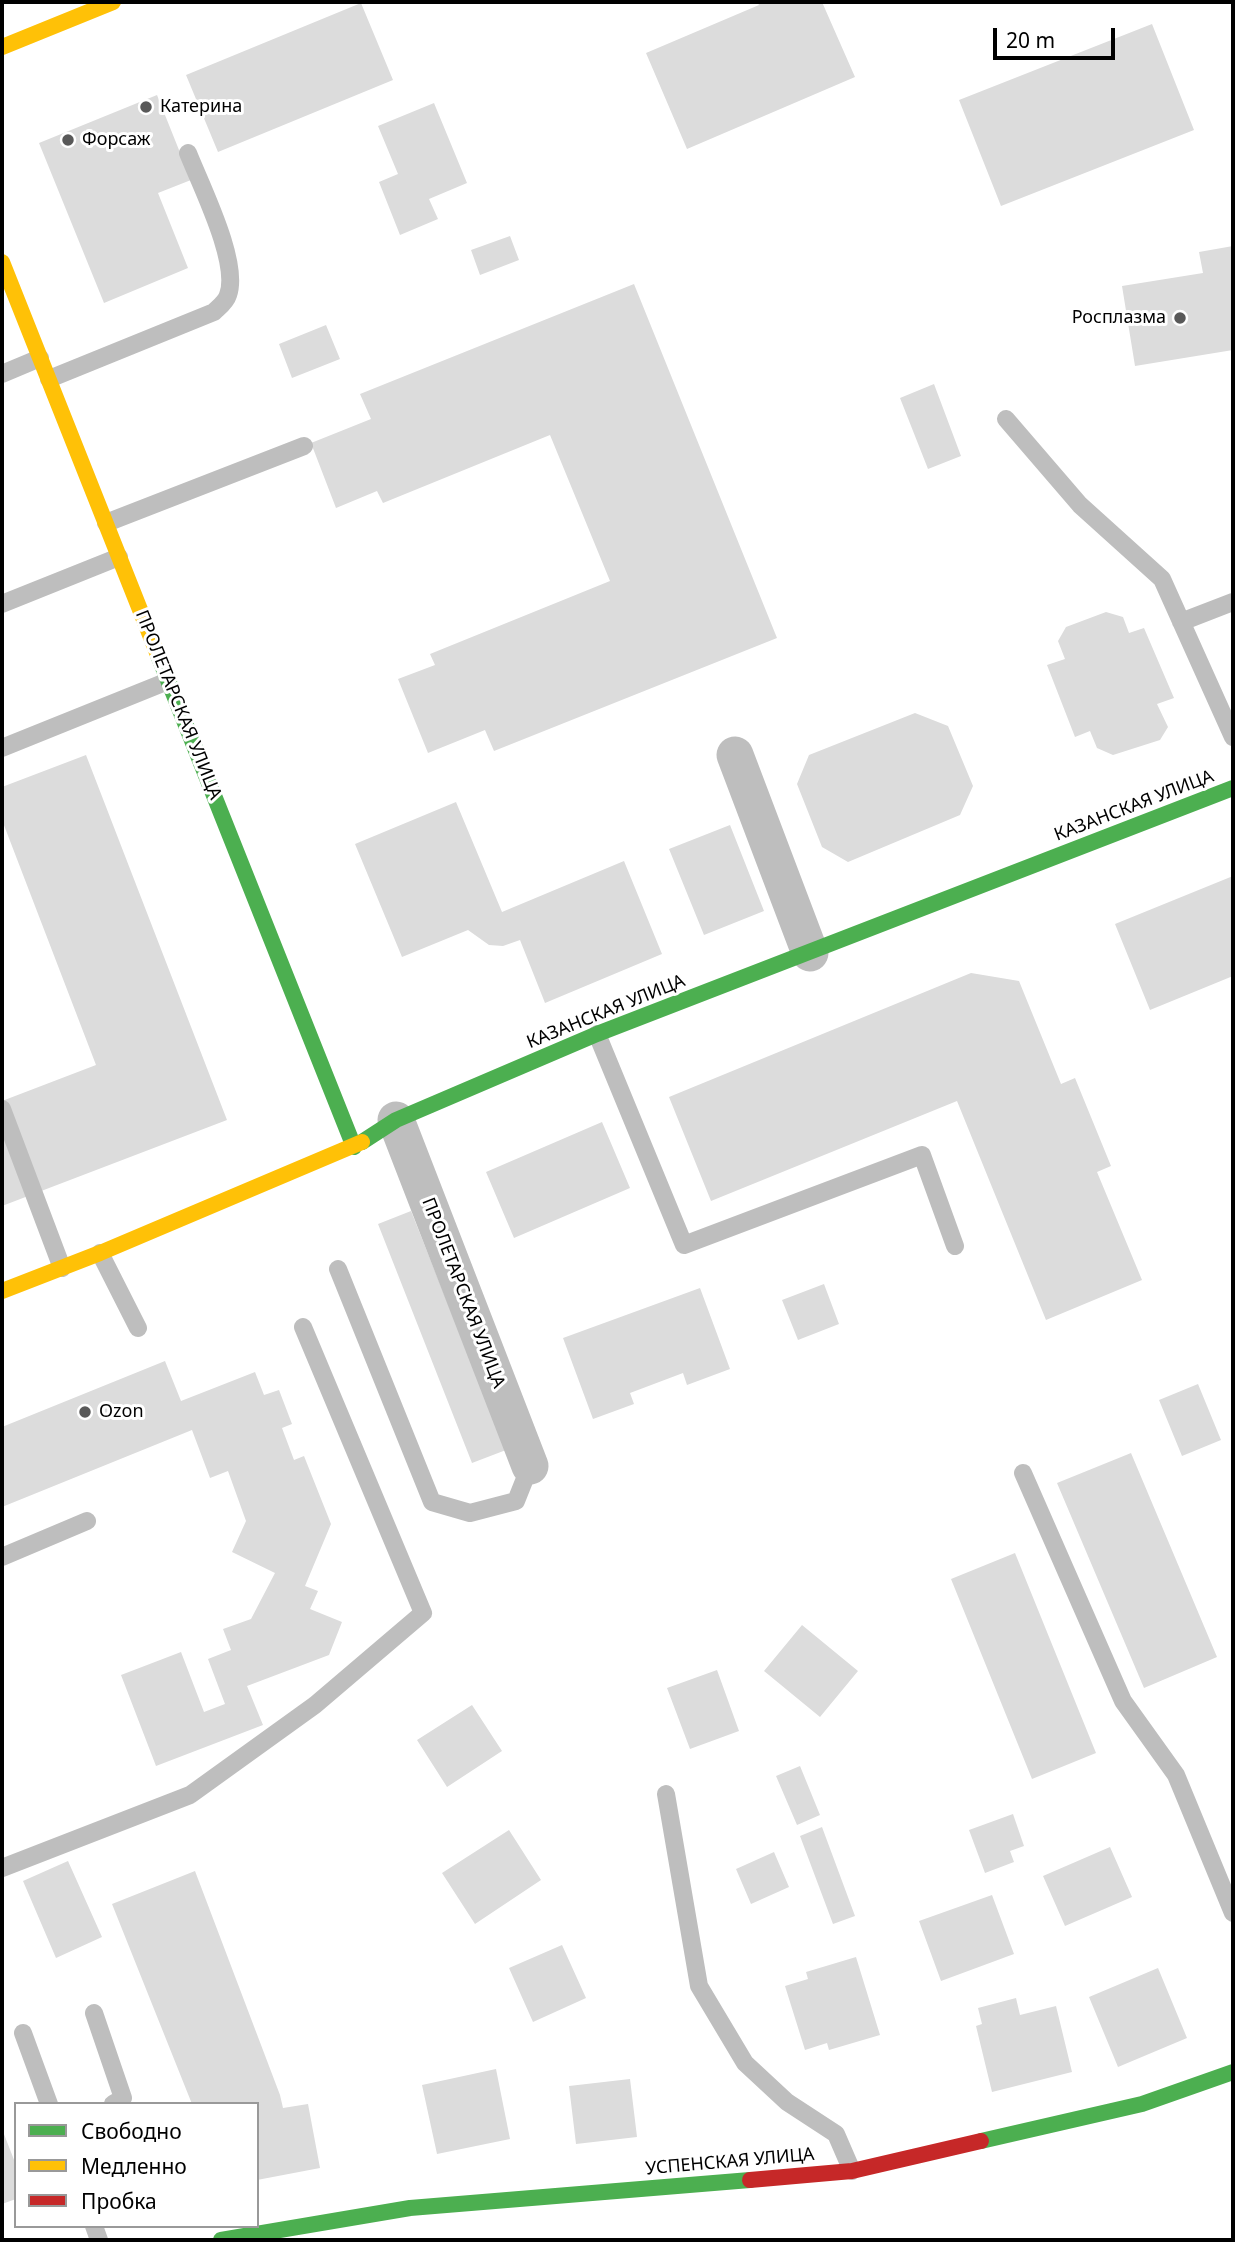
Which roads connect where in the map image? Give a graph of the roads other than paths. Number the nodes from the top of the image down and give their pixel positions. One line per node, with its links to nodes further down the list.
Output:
1 (113, 2): 2 (street)
2 (2, 47)
3 (188, 153): 7 (lane)
4 (2, 262): 5 (street, ПРОЛЕТАРСКАЯ УЛИЦА)
5 (40, 358): 6 (lane); 7 (street, ПРОЛЕТАРСКАЯ УЛИЦА)
6 (2, 374)
7 (49, 379): 10 (street, ПРОЛЕТАРСКАЯ УЛИЦА)
8 (1006, 419): 14 (lane)
9 (304, 446): 10 (lane)
10 (106, 523): 11 (street, ПРОЛЕТАРСКАЯ УЛИЦА)
11 (119, 557): 13 (lane); 15 (street, ПРОЛЕТАРСКАЯ УЛИЦА)
12 (1233, 602): 14 (lane)
13 (2, 604)
14 (1181, 622): 16 (lane)
15 (168, 681): 17 (lane); 24 (street, ПРОЛЕТАРСКАЯ УЛИЦА)
16 (1233, 737)
17 (2, 748)
18 (735, 755): 20 (street)
19 (1233, 788): 20 (street, КАЗАНСКАЯ УЛИЦА)
20 (810, 953): 21 (street, КАЗАНСКАЯ УЛИЦА)
21 (597, 1034): 23 (street, КАЗАНСКАЯ УЛИЦА); 25 (lane)
22 (2, 1109): 27 (lane)
23 (396, 1120): 24 (street, КАЗАНСКАЯ УЛИЦА); 32 (street, ПРОЛЕТАРСКАЯ УЛИЦА)
24 (354, 1147): 26 (street, КАЗАНСКАЯ УЛИЦА)
25 (955, 1246)
26 (100, 1253): 27 (street, КАЗАНСКАЯ УЛИЦА); 31 (lane)
27 (62, 1268): 29 (street, КАЗАНСКАЯ УЛИЦА)
28 (338, 1269): 32 (lane)
29 (2, 1291)
30 (303, 1327): 37 (lane)
31 (138, 1328)
32 (530, 1466)
33 (1023, 1473): 38 (lane)
34 (87, 1521): 35 (lane)
35 (2, 1557)
36 (666, 1794): 44 (lane)
37 (2, 1868)
38 (1233, 1913)
39 (94, 2012): 43 (lane)
40 (23, 2033): 42 (lane)
41 (1233, 2072): 44 (street, УСПЕНСКАЯ УЛИЦА)
42 (48, 2102)
43 (116, 2102)
44 (852, 2171): 45 (street, УСПЕНСКАЯ УЛИЦА)
45 (221, 2240)

